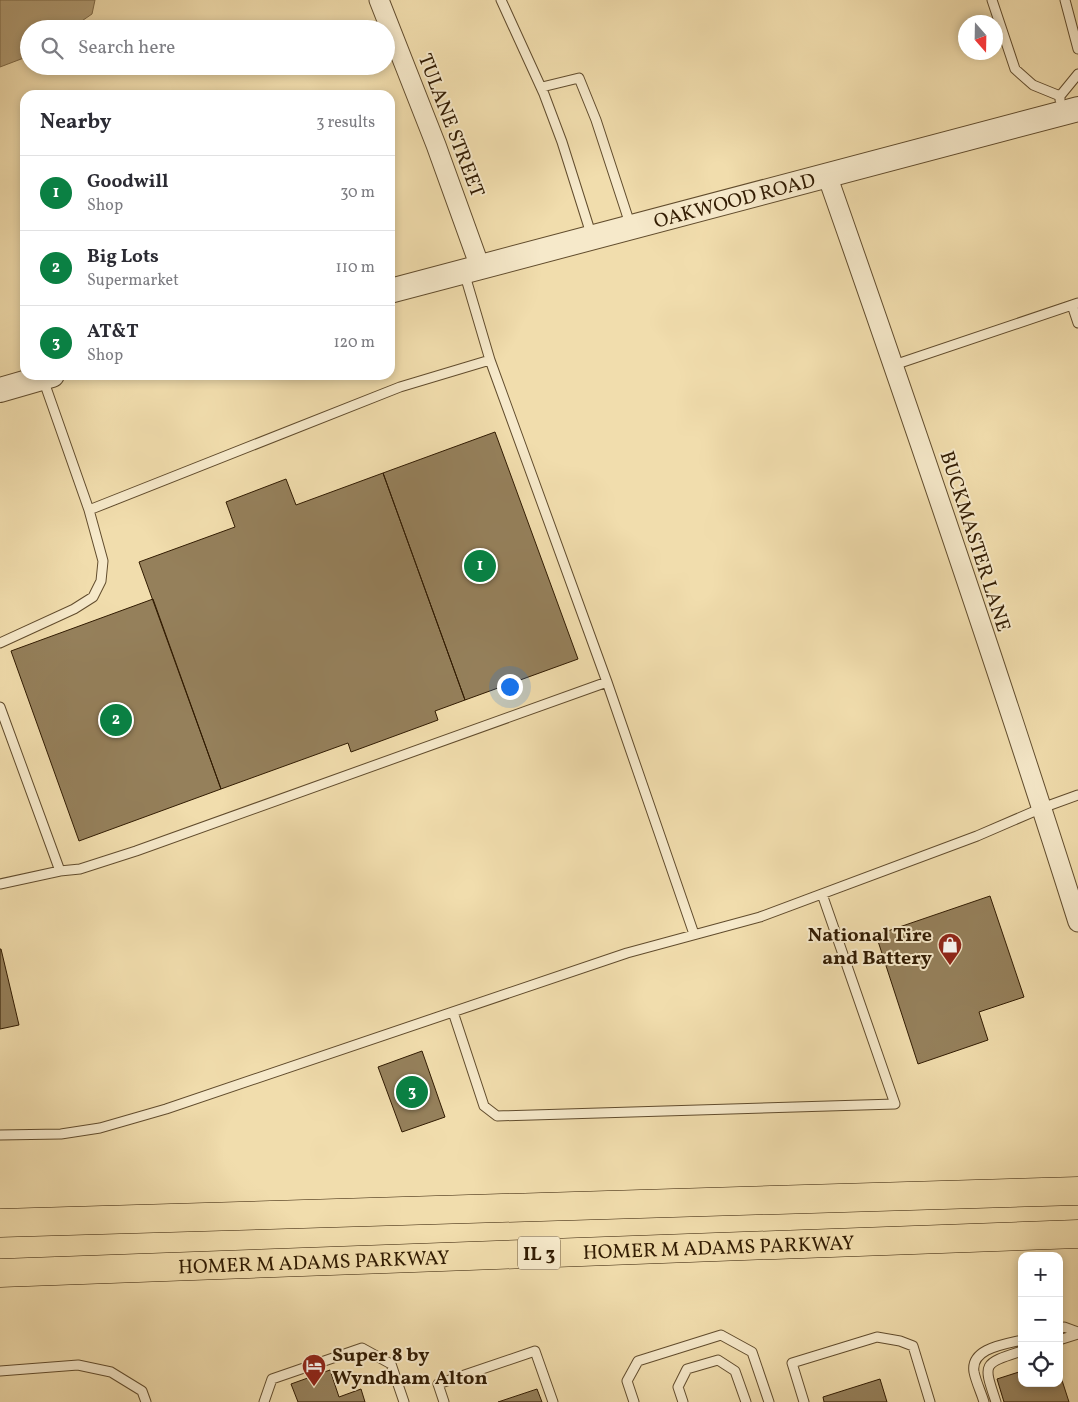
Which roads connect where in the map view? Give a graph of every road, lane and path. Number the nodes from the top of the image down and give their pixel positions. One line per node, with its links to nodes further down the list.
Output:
1 (379, 0): 5 (street, TULANE STREET)
2 (501, 0): 9 (lane)
3 (992, 0): 10 (lane)
4 (1065, 0): 7 (lane)
5 (387, 20)
6 (395, 41): 14 (street, TULANE STREET)
7 (1078, 49)
8 (1078, 74): 10 (lane)
9 (542, 87): 12 (lane); 13 (lane)
10 (1066, 107): 11 (street, OAKWOOD ROAD)
11 (827, 175): 12 (street, OAKWOOD ROAD); 19 (street, BUCKMASTER LANE)
12 (631, 228): 13 (street, OAKWOOD ROAD)
13 (592, 238): 14 (street, OAKWOOD ROAD)
14 (472, 270): 15 (street, OAKWOOD ROAD); 18 (lane)
15 (395, 290)
16 (1075, 304): 17 (lane); 19 (lane)
17 (1078, 323)
18 (490, 360): 23 (lane); 25 (lane)
19 (894, 365): 28 (street, BUCKMASTER LANE)
20 (34, 380): 22 (street)
21 (48, 380): 23 (lane)
22 (0, 390)
23 (89, 510): 24 (lane)
24 (0, 642)
25 (607, 682): 29 (lane); 33 (lane)
26 (0, 707): 29 (lane)
27 (1078, 796): 28 (lane)
28 (1042, 808): 31 (lane); 32 (street, BUCKMASTER LANE)
29 (60, 871): 30 (lane)
30 (0, 884)
31 (822, 894): 33 (lane); 34 (lane)
32 (1078, 922)
33 (694, 934): 34 (lane)
34 (453, 1012): 35 (lane)
35 (0, 1135)
36 (1078, 1191): 37 (main road, IL 3)
37 (0, 1223)
38 (1078, 1234): 39 (main road, HOMER M ADAMS PARKWAY / IL 3)
39 (0, 1273)
40 (1063, 1327): 41 (lane)
41 (1078, 1333): 42 (lane)
42 (1063, 1339)
43 (1018, 1341): 57 (lane)
44 (1018, 1352): 58 (lane)
45 (0, 1370): 46 (lane)
46 (146, 1402)
47 (264, 1402): 48 (lane)
48 (404, 1402)
49 (444, 1402): 50 (lane)
50 (553, 1402)
51 (634, 1402): 54 (lane)
52 (683, 1402): 53 (lane)
53 (746, 1402)
54 (768, 1402)
55 (804, 1402): 56 (lane)
56 (930, 1402)
57 (984, 1402)
58 (996, 1402)

